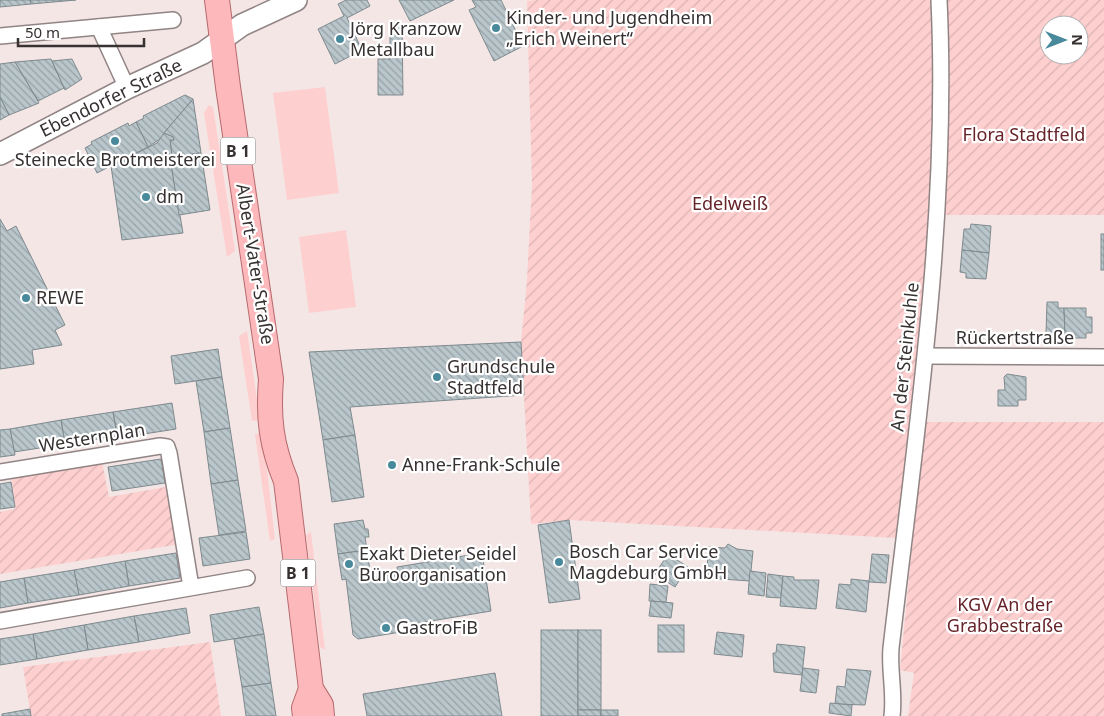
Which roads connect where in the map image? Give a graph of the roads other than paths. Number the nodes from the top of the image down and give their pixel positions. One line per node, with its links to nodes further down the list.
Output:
1 (218, 0): 7 (main road, Albert-Vater-Straße / B 1)
2 (296, 0): 7 (street, Ebendorfer Straße)
3 (938, 0): 10 (street, An der Steinkuhle)
4 (172, 20): 5 (street)
5 (99, 27): 6 (street); 8 (street)
6 (0, 36)
7 (221, 40): 8 (street, Ebendorfer Straße); 16 (main road, Albert-Vater-Straße / B 1)
8 (127, 88): 9 (street, Ebendorfer Straße)
9 (0, 154)
10 (926, 356): 11 (street, Rückertstraße); 19 (street, An der Steinkuhle)
11 (1104, 357)
12 (0, 472): 14 (street, Westernplan)
13 (247, 578): 14 (street)
14 (191, 587): 15 (street)
15 (0, 621)
16 (311, 689): 17 (main road, Albert-Vater-Straße / B 1); 18 (main road, Albert-Vater-Straße / B 1)
17 (305, 716)
18 (322, 716)
19 (892, 716)

